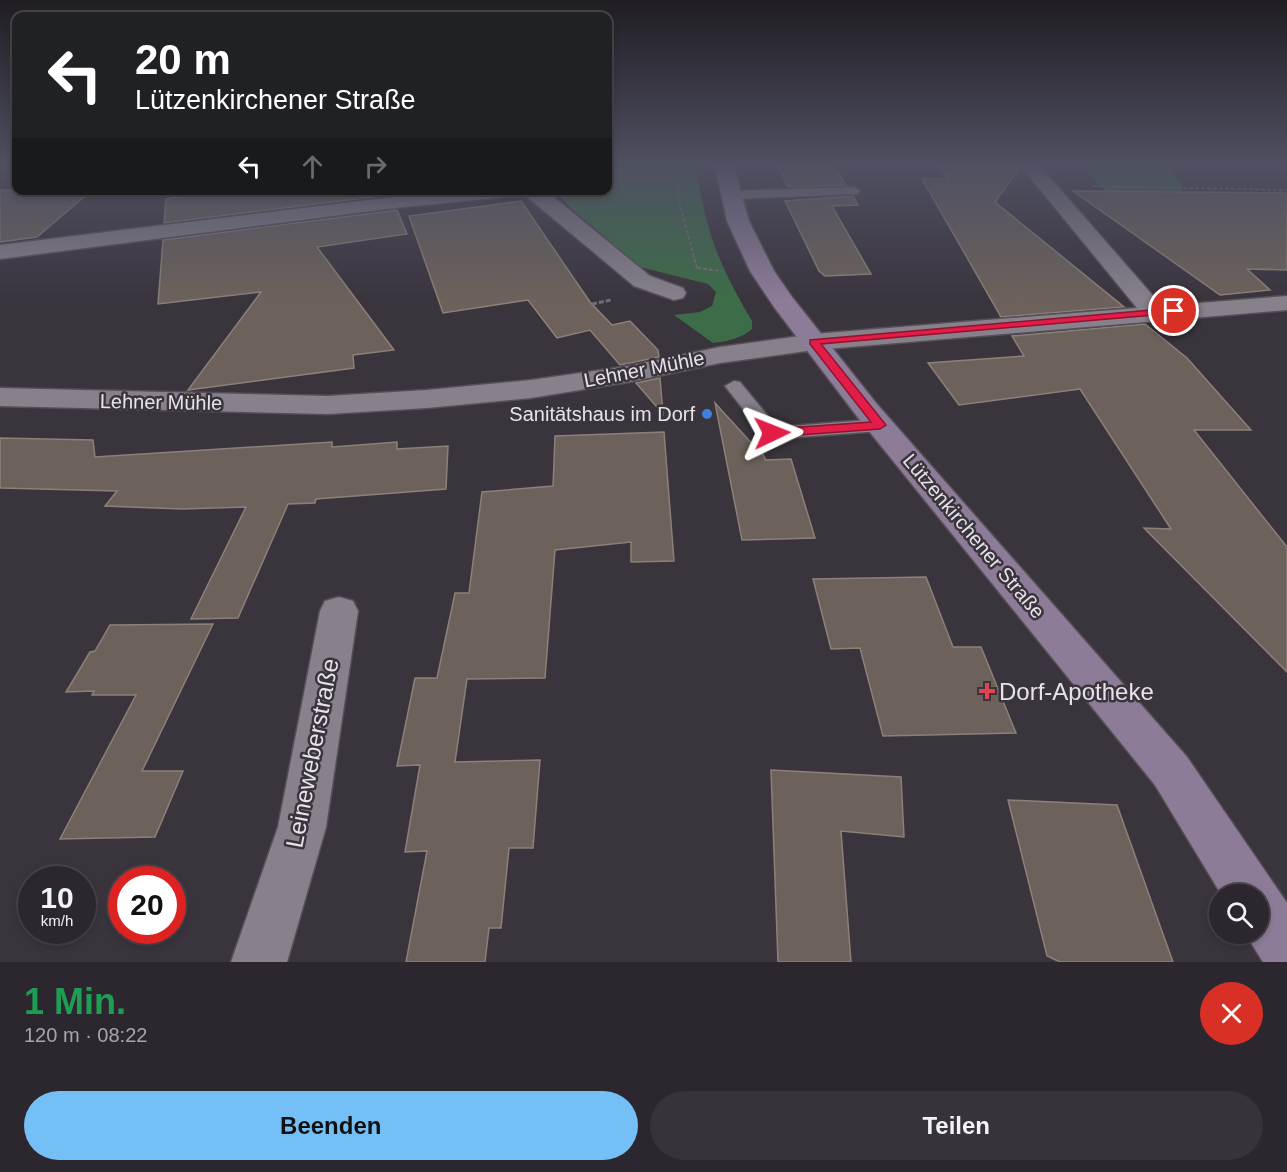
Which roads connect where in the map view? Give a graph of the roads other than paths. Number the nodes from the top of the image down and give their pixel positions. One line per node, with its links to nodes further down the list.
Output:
1 (333, 210): 5 (street)
2 (556, 210): 6 (street)
3 (735, 210): 9 (main road, Lützenkirchener Straße)
4 (1067, 210): 8 (street)
5 (0, 252)
6 (674, 293)
7 (1287, 303): 8 (street, Lehner Mühle)
8 (1154, 312): 9 (street, Lehner Mühle)
9 (814, 342): 11 (street, Lehner Mühle); 12 (main road, Lützenkirchener Straße)
10 (734, 386): 12 (lane)
11 (0, 397)
12 (880, 425): 14 (main road, Lützenkirchener Straße)
13 (339, 610): 17 (street, Leineweberstraße)
14 (1244, 884)
15 (1269, 923): 16 (main road)
16 (1287, 950)
17 (259, 962)

